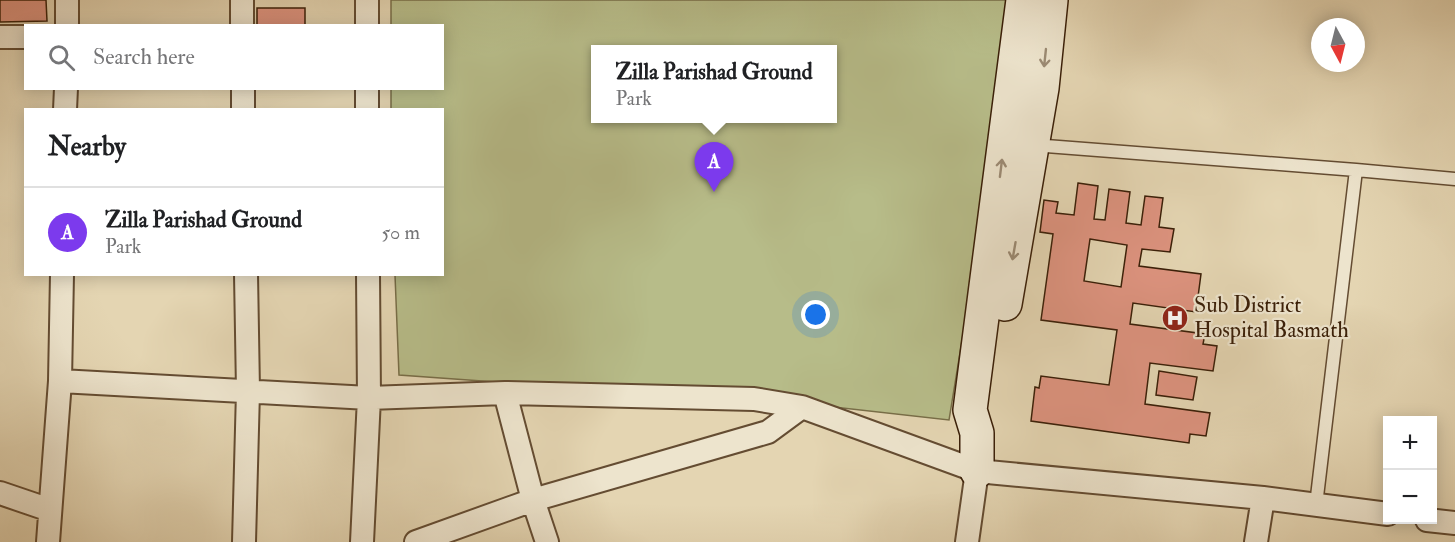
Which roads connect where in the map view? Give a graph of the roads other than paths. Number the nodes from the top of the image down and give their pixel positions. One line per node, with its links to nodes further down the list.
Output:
1 (67, 0): 6 (street)
2 (242, 0): 7 (street)
3 (367, 0): 8 (street)
4 (1023, 0): 26 (main road, one-way to 4)
5 (1051, 0): 15 (main road, one-way to 15)
6 (67, 24)
7 (242, 24)
8 (367, 24)
9 (0, 37): 10 (street)
10 (24, 37)
11 (66, 90): 13 (street)
12 (367, 90): 14 (street)
13 (65, 108)
14 (367, 108)
15 (1032, 145): 16 (lane); 26 (main road, one-way to 26)
16 (1356, 170): 17 (lane); 31 (lane)
17 (1455, 179)
18 (62, 276): 21 (street)
19 (246, 276): 22 (street)
20 (369, 276): 24 (street)
21 (60, 381): 22 (street); 32 (street)
22 (248, 391): 24 (street); 37 (street)
23 (505, 393): 24 (street); 25 (street); 30 (street)
24 (369, 398): 38 (street)
25 (802, 407): 27 (street); 30 (street)
26 (977, 433): 27 (main road)
27 (976, 471): 29 (street); 41 (street)
28 (0, 493): 32 (street)
29 (1263, 498): 31 (street); 42 (street)
30 (533, 501): 39 (street); 40 (street)
31 (1316, 505): 33 (street)
32 (50, 510): 36 (street)
33 (1383, 513)
34 (1437, 520): 35 (street)
35 (1455, 523)
36 (48, 542)
37 (244, 542)
38 (362, 542)
39 (416, 542)
40 (547, 542)
41 (967, 542)
42 (1256, 542)

